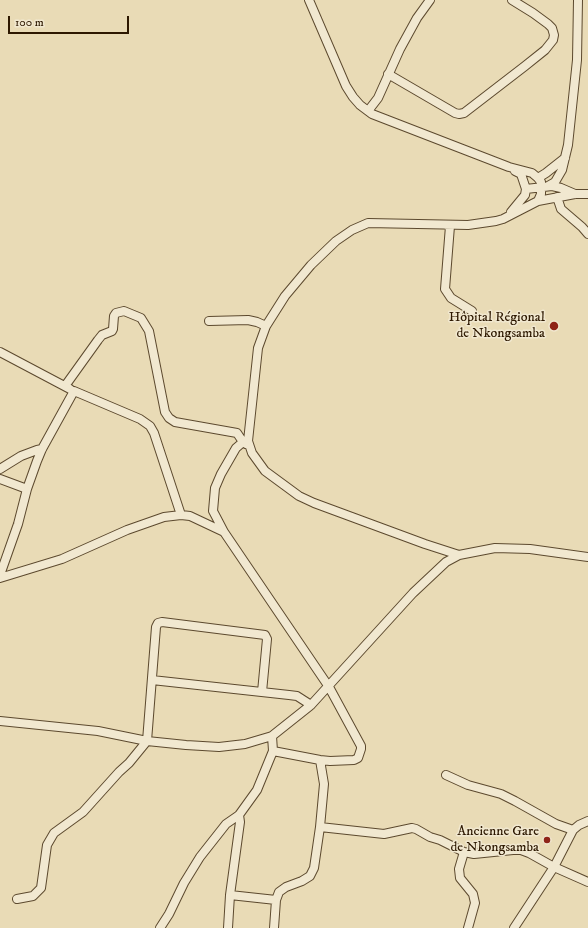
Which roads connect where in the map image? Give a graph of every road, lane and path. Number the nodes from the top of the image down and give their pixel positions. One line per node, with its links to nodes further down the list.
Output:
1 (309, 0): 6 (street)
2 (430, 0): 5 (street)
3 (512, 0): 5 (street)
4 (578, 0): 7 (street)
5 (388, 74): 6 (street)
6 (368, 111): 8 (street)
7 (565, 158): 9 (street); 10 (street)
8 (509, 167): 10 (street); 12 (street)
9 (562, 170): 11 (street); 13 (street)
10 (538, 178): 11 (street)
11 (545, 187): 12 (street); 13 (street); 16 (street)
12 (526, 189): 17 (street)
13 (572, 192): 14 (street); 15 (street)
14 (588, 194)
15 (557, 197): 16 (street); 19 (street)
16 (538, 201): 17 (street)
17 (507, 217): 18 (street)
18 (445, 226): 20 (street); 22 (street)
19 (588, 234)
20 (472, 311)
21 (209, 321): 22 (street)
22 (266, 326): 26 (street)
23 (0, 352): 24 (street)
24 (65, 386): 25 (street); 26 (street)
25 (74, 391): 27 (street); 31 (street)
26 (246, 444): 32 (street); 33 (street)
27 (42, 449): 28 (street); 30 (street)
28 (0, 470)
29 (0, 479): 30 (street)
30 (27, 489): 35 (street)
31 (181, 515): 32 (street); 35 (street)
32 (224, 532): 37 (street)
33 (458, 555): 34 (street); 37 (street)
34 (588, 557)
35 (0, 577)
36 (152, 680): 38 (street); 38 (street); 42 (street)
37 (330, 687): 39 (street); 44 (street)
38 (262, 692): 39 (street)
39 (311, 705): 41 (street)
40 (0, 721): 42 (street)
41 (272, 736): 42 (street); 43 (street)
42 (146, 741): 54 (street)
43 (273, 752): 44 (street); 46 (street)
44 (320, 760): 48 (street)
45 (446, 774): 49 (street)
46 (239, 815): 53 (street); 56 (street)
47 (588, 821): 49 (street)
48 (320, 827): 50 (street); 55 (street)
49 (573, 830): 51 (street)
50 (464, 852): 51 (street); 59 (street)
51 (554, 867): 52 (street); 60 (street)
52 (588, 882)
53 (230, 895): 55 (street); 57 (street)
54 (17, 899)
55 (276, 900): 58 (street)
56 (160, 928)
57 (228, 928)
58 (274, 928)
59 (468, 928)
60 (514, 928)

